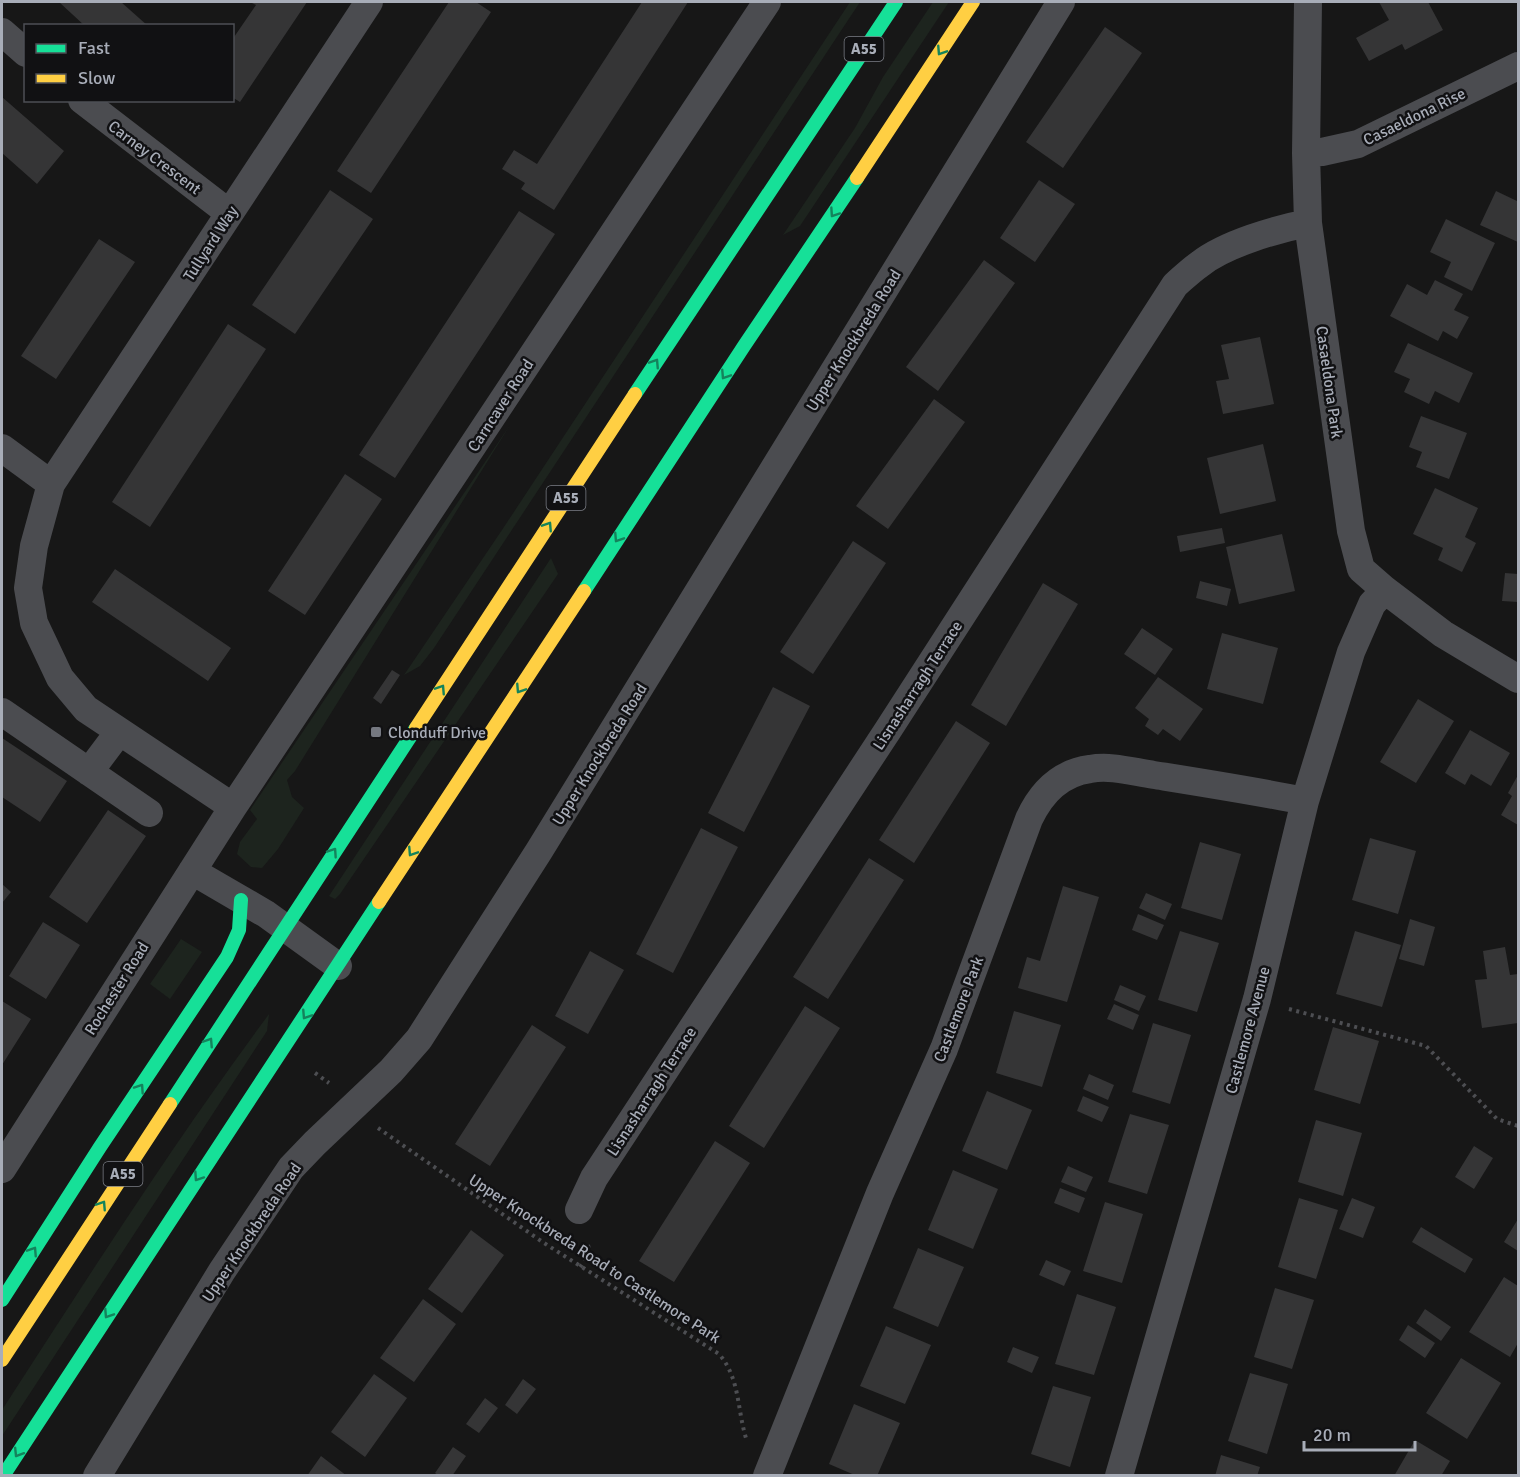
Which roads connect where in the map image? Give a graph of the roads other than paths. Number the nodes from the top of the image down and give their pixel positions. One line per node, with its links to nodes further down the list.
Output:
1 (369, 2): 12 (street, Tullyard Way)
2 (767, 2): 22 (street, Carncaver Road)
3 (896, 2): 26 (highway, A55, one-way to 3)
4 (973, 2): 27 (highway, one-way to 27)
5 (1060, 2): 34 (street, Upper Knockbreda Road)
6 (1308, 2): 11 (street, Casaeldona Park)
7 (2, 32): 8 (street)
8 (24, 51)
9 (1518, 66): 11 (street, Casaeldona Rise)
10 (85, 102): 12 (street, Carney Crescent)
11 (1306, 153): 13 (street, Casaeldona Park)
12 (229, 213): 15 (street, Tullyard Way)
13 (1308, 223): 16 (street, Casaeldona Park); 29 (street, Lisnasharragh Terrace)
14 (2, 448): 15 (street)
15 (51, 484): 19 (street)
16 (1385, 590): 17 (street, Casaeldona Park); 21 (street, Castlemore Avenue)
17 (1518, 679)
18 (2, 712): 20 (street)
19 (120, 732): 20 (street); 22 (street)
20 (89, 772): 23 (street)
21 (1305, 801): 32 (street, Castlemore Park); 35 (street, Castlemore Avenue)
22 (233, 807): 24 (street, Rochester Road)
23 (149, 813)
24 (192, 871): 25 (street); 28 (street, Rochester Road)
25 (241, 900): 26 (street); 30 (highway, one-way to 25)
26 (284, 926): 27 (street); 31 (highway, A55, one-way to 26)
27 (338, 966): 33 (highway, one-way to 33)
28 (2, 1169)
29 (579, 1210)
30 (2, 1300)
31 (2, 1360)
32 (768, 1473)
33 (3, 1476)
34 (97, 1476)
35 (1119, 1476)

